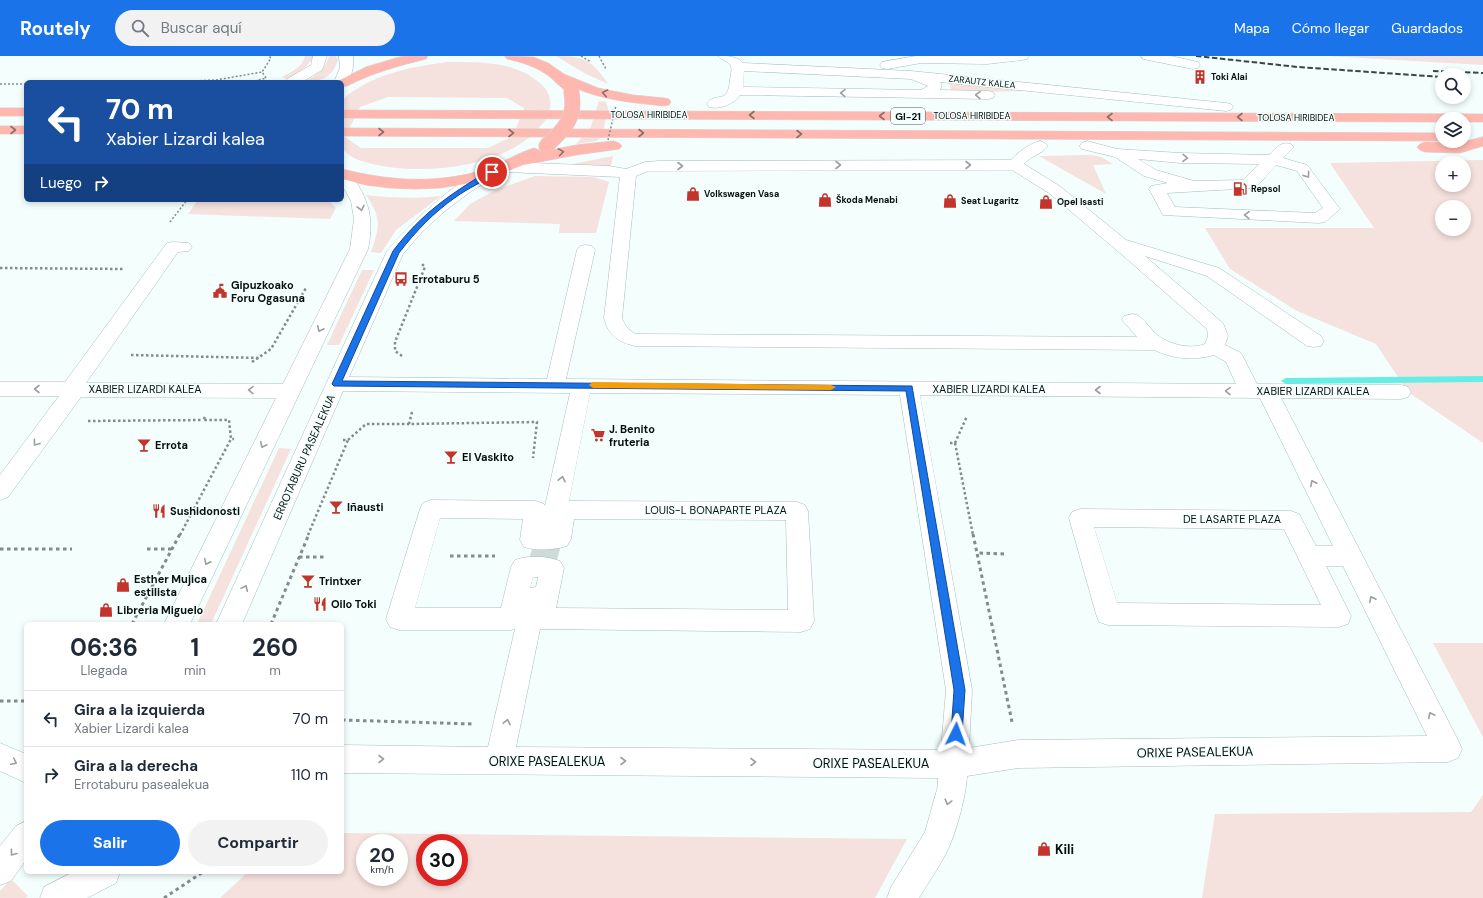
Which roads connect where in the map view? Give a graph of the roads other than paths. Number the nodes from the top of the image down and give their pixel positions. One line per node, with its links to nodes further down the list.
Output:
1 (320, 56): 15 (street)
2 (346, 56): 16 (street)
3 (421, 56): 17 (main road)
4 (512, 56): 9 (main road)
5 (530, 56): 9 (main road)
6 (725, 56): 12 (street)
7 (1022, 56): 10 (street)
8 (1148, 56): 11 (street)
9 (542, 65): 14 (main road)
10 (885, 65): 12 (street, ZARAUTZ KALEA); 13 (street, ZARAUTZ KALEA)
11 (1193, 65)
12 (738, 67): 18 (street)
13 (911, 75): 19 (street, ZARAUTZ KALEA); 20 (street)
14 (560, 77): 23 (main road, one-way to 14); 43 (main road, bridge)
15 (295, 80)
16 (342, 80)
17 (344, 82)
18 (736, 91): 20 (street, one-way to 18); 23 (street)
19 (1073, 92): 20 (street, one-way to 20); 24 (street, ZARAUTZ KALEA)
20 (924, 94)
21 (0, 100): 22 (main road)
22 (24, 100)
23 (714, 104): 24 (main road)
24 (1226, 107): 28 (main road)
25 (0, 112): 26 (main road)
26 (24, 112)
27 (344, 114): 28 (main road, TOLOSA HIRIBIDEA / GI-21, one-way to 27)
28 (1479, 118)
29 (0, 130): 30 (main road, one-way to 30)
30 (24, 130)
31 (344, 132): 32 (main road, TOLOSA HIRIBIDEA / GI-21, one-way to 32)
32 (1435, 137)
33 (1471, 138): 34 (main road)
34 (1483, 139): 39 (main road)
35 (0, 142): 36 (main road)
36 (24, 142)
37 (1040, 146): 38 (main road); 42 (street); 43 (main road, one-way to 37)
38 (1087, 146): 39 (main road); 40 (street)
39 (1286, 147): 41 (street)
40 (1118, 154): 41 (street, one-way to 41); 44 (street); 48 (street)
41 (1273, 160): 44 (street); 48 (street, one-way to 48)
42 (1015, 165): 46 (street, one-way to 42); 49 (street)
43 (507, 166): 45 (main road); 46 (street); 56 (street, ERROTABURU PASEALEKUA)
44 (1260, 172): 48 (street)
45 (344, 174)
46 (628, 174): 54 (street)
47 (344, 177): 62 (street, one-way to 62)
48 (1193, 186)
49 (1119, 243): 53 (street); 55 (street)
50 (183, 247): 61 (street)
51 (586, 250): 57 (street)
52 (1131, 320): 54 (street)
53 (1314, 341)
54 (1159, 344): 55 (street)
55 (1213, 346): 63 (street)
56 (337, 384): 57 (street, XABIER LIZARDI KALEA); 73 (street, ERROTABURU PASEALEKUA, one-way to 56)
57 (555, 385): 58 (street, XABIER LIZARDI KALEA)
58 (582, 385): 59 (street, XABIER LIZARDI KALEA); 66 (street, one-way to 58)
59 (910, 388): 63 (street, XABIER LIZARDI KALEA, one-way to 59); 77 (street)
60 (0, 389): 61 (street, XABIER LIZARDI KALEA, one-way to 60)
61 (73, 389): 62 (street, XABIER LIZARDI KALEA, one-way to 61); 65 (street, one-way to 65)
62 (290, 391): 72 (street, one-way to 72)
63 (1258, 391): 64 (street, XABIER LIZARDI KALEA); 68 (street, one-way to 63)
64 (1401, 392)
65 (0, 491)
66 (551, 531)
67 (1316, 556): 68 (street)
68 (1350, 556): 77 (street, ORIXE PASEALEKUA, one-way to 68)
69 (417, 557): 69 (street, LOUIS-L BONAPARTE PLAZA)
70 (540, 571): 76 (street, one-way to 70)
71 (1108, 614): 71 (street, DE LASARTE PLAZA)
72 (178, 622)
73 (230, 622)
74 (0, 757): 78 (street, one-way to 78)
75 (344, 759): 76 (street, ORIXE PASEALEKUA, one-way to 76)
76 (499, 760): 77 (street, ORIXE PASEALEKUA, one-way to 77)
77 (955, 764): 83 (street, one-way to 83)
78 (24, 767)
79 (24, 839): 80 (street, one-way to 80)
80 (0, 870)
81 (101, 874): 82 (street)
82 (55, 898)
83 (902, 898)

